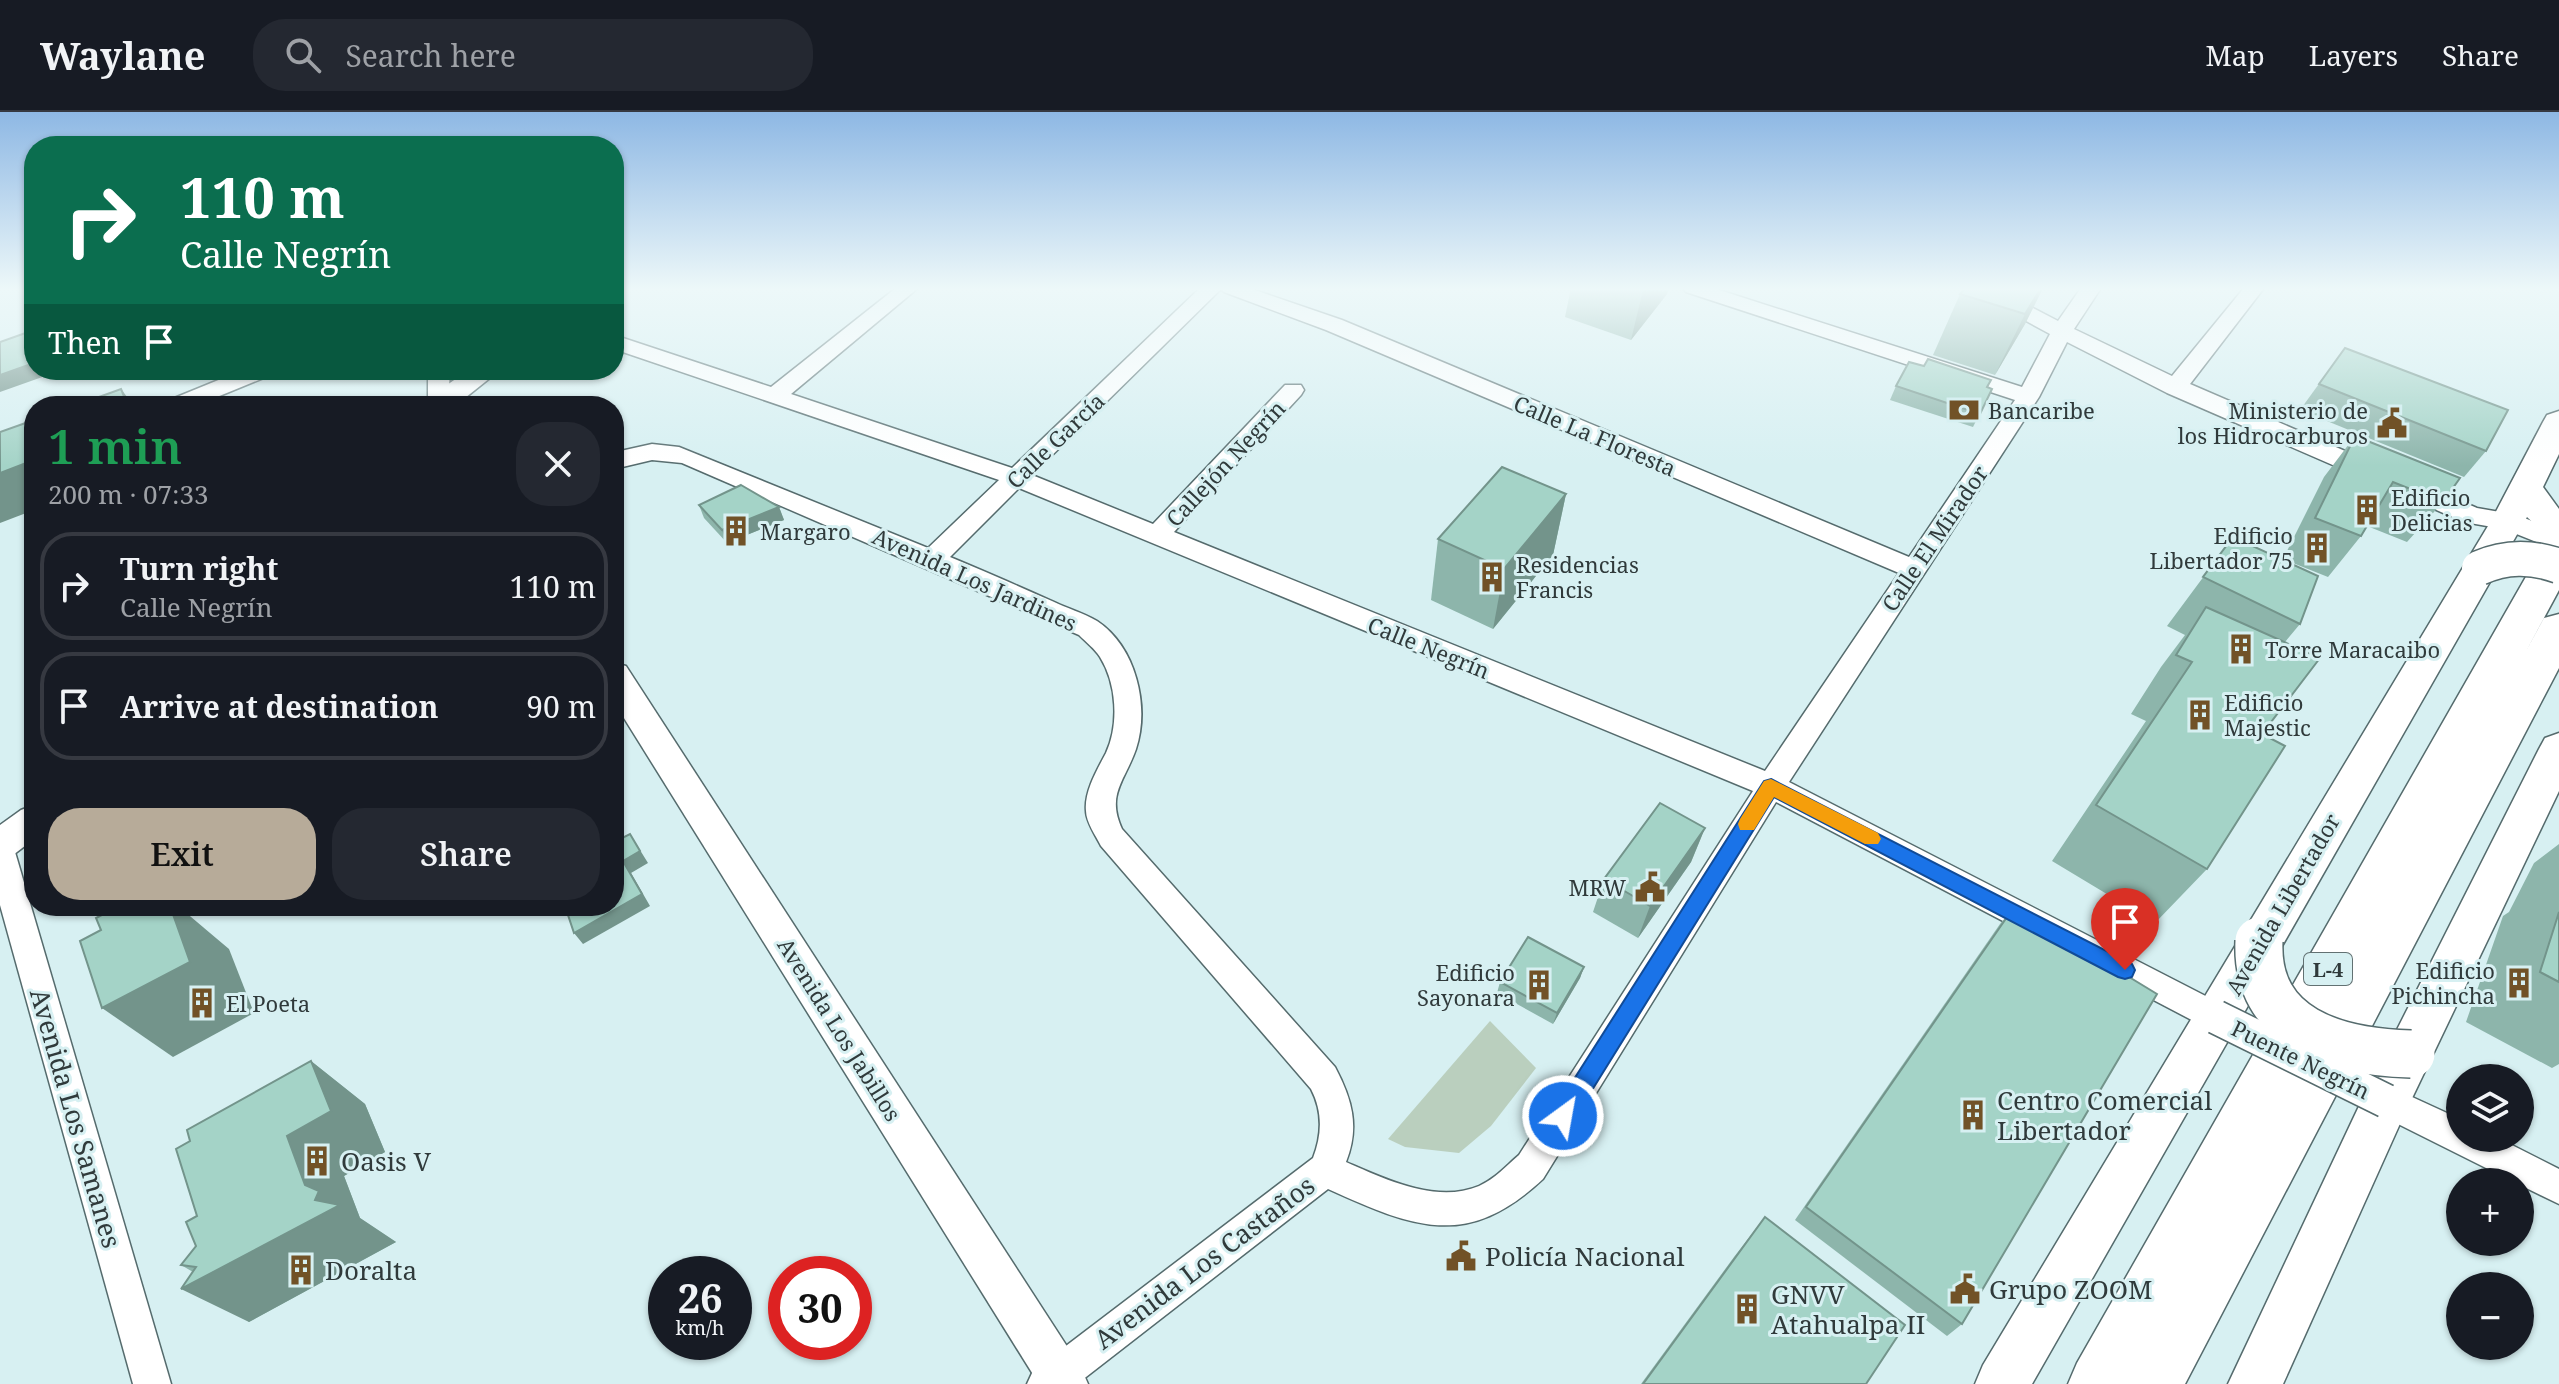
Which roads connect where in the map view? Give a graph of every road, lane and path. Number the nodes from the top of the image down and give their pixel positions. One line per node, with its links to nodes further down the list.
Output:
1 (630, 347): 15 (street, Calle Negrín)
2 (835, 347): 15 (street)
3 (1150, 347): 19 (street, Calle García)
4 (1388, 347): 29 (street, Calle La Floresta)
5 (1875, 347): 16 (street)
6 (2054, 347): 16 (street, Calle El Mirador)
7 (2091, 347): 11 (street)
8 (2207, 347): 11 (street)
9 (239, 380): 13 (street)
10 (473, 380): 14 (street)
11 (2175, 388): 21 (street)
12 (1293, 390): 23 (street, Callejón Negrín)
13 (199, 396)
14 (451, 396)
15 (775, 396): 19 (street, Calle Negrín)
16 (2028, 397): 29 (street, Calle El Mirador)
17 (2559, 422): 20 (main road, Avenida Libertador)
18 (624, 457): 26 (street, Avenida Los Jardines)
19 (1017, 478): 23 (street, Calle Negrín); 26 (street, Calle García)
20 (2525, 486): 21 (main road, Avenida Libertador); 22 (main road)
21 (2508, 521): 24 (street); 28 (main road, Avenida Libertador)
22 (2559, 527)
23 (1157, 535): 33 (street, Calle Negrín)
24 (2559, 542)
25 (2559, 554): 50 (main road, L-4)
26 (932, 559): 45 (street, Avenida Los Jardines)
27 (2559, 566): 28 (main road, bridge)
28 (2479, 568): 39 (main road, Avenida Libertador)
29 (1913, 569): 33 (street, Calle El Mirador)
30 (2559, 629): 51 (main road, L-4)
31 (624, 691): 47 (street, Avenida Los Jabillos)
32 (2559, 749): 41 (main road)
33 (1771, 786): 40 (street, Calle Negrín); 45 (street, Calle El Mirador)
34 (24, 802): 35 (street)
35 (0, 817)
36 (24, 827): 37 (street)
37 (0, 844)
38 (0, 852): 48 (street, Avenida Los Samanes)
39 (2259, 941): 40 (main road, Avenida Libertador); 41 (main road, bridge)
40 (2216, 1017): 42 (street, Puente Negrín, bridge); 49 (main road, Avenida Libertador)
41 (2411, 1054): 42 (main road)
42 (2386, 1101): 43 (street); 52 (main road)
43 (2446, 1129)
44 (2491, 1152): 46 (street)
45 (1325, 1170): 47 (street, Avenida Los Castaños)
46 (2559, 1187)
47 (1057, 1381)
48 (152, 1384)
49 (2002, 1384)
50 (2098, 1384)
51 (2153, 1384)
52 (2255, 1384)

